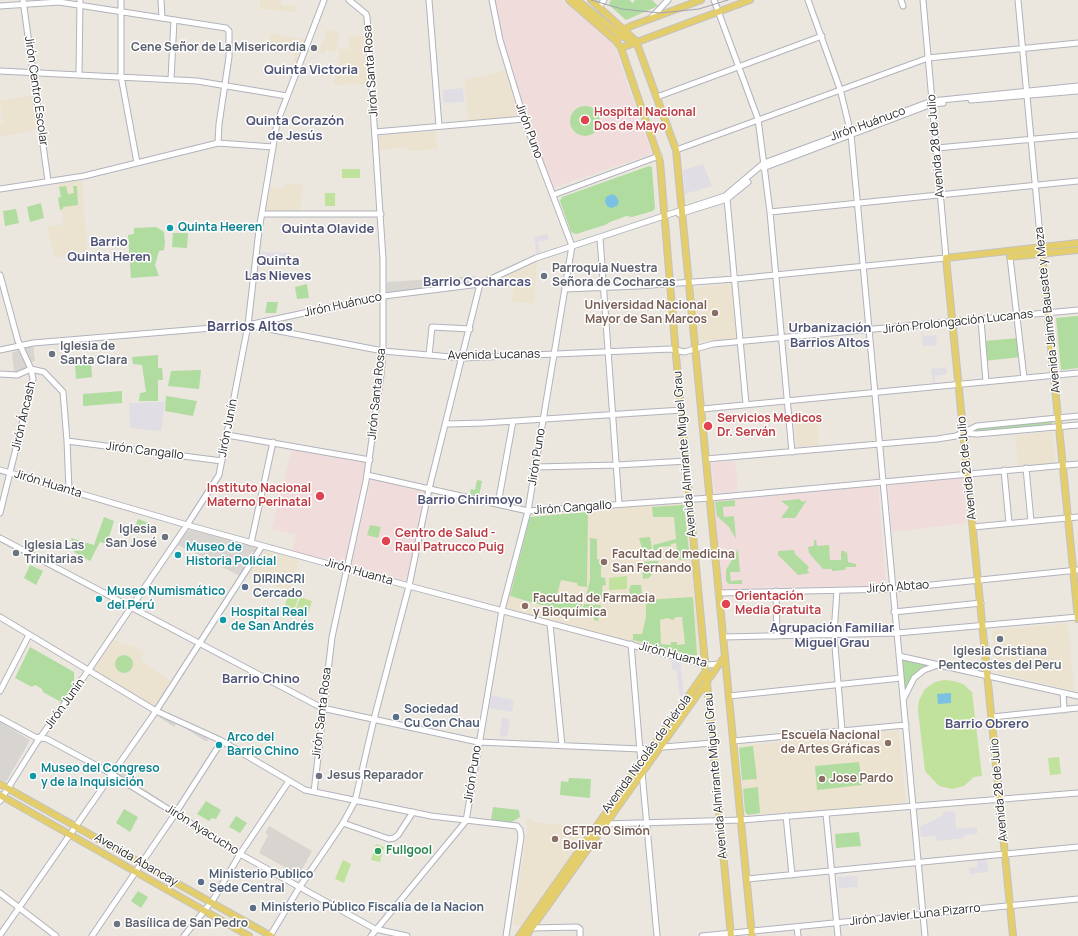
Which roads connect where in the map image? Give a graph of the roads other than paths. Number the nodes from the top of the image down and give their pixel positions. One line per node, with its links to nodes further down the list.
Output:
1 (121, 0): 24 (street)
2 (161, 0): 26 (street)
3 (324, 0): 48 (street, Jirón Junín)
4 (349, 0): 54 (street, Jirón Santa Rosa)
5 (429, 0): 53 (street)
6 (492, 0): 51 (street, Jirón Puno)
7 (569, 0): 31 (main road, Avenida Almirante Miguel Grau)
8 (577, 0): 31 (main road)
9 (591, 0): 23 (main road, Avenida Almirante Miguel Grau)
10 (604, 0): 23 (street)
11 (668, 0): 27 (street)
12 (701, 0): 27 (main road)
13 (714, 0): 25 (street)
14 (750, 0): 25 (main road)
15 (808, 0): 30 (street)
16 (901, 0): 22 (street)
17 (923, 0): 36 (street, Avenida 28 de Julio)
18 (1018, 0): 35 (street, Avenida Jaime Bausate y Meza)
19 (24, 2): 20 (street); 21 (street); 39 (street, Jirón Centro Escolar)
20 (80, 2): 24 (street); 40 (street)
21 (0, 6)
22 (903, 6)
23 (598, 7): 29 (main road, Avenida Almirante Miguel Grau)
24 (121, 11): 26 (street); 41 (street)
25 (719, 11): 32 (main road); 37 (street)
26 (162, 18): 28 (street)
27 (651, 18): 29 (main road)
28 (174, 20): 42 (street); 43 (street)
29 (625, 29): 31 (main road); 32 (main road, Avenida Almirante Miguel Grau)
30 (822, 36): 37 (street); 45 (street)
31 (618, 38): 32 (main road); 34 (main road, Avenida Almirante Miguel Grau)
32 (636, 41): 34 (main road); 49 (main road, Avenida Almirante Miguel Grau)
33 (1078, 42): 35 (street)
34 (621, 48): 62 (main road, Avenida Almirante Miguel Grau)
35 (1022, 48): 36 (street); 47 (street, Avenida Jaime Bausate y Meza)
36 (928, 58): 45 (street); 50 (street, Avenida 28 de Julio)
37 (740, 66): 49 (street); 52 (street)
38 (0, 71): 39 (street)
39 (34, 72): 40 (street); 65 (street, Jirón Centro Escolar)
40 (79, 74): 41 (street)
41 (121, 76): 42 (street); 63 (street)
42 (171, 80): 43 (street)
43 (225, 85): 48 (street); 58 (street)
44 (1078, 86): 47 (street, Jirón Huánuco)
45 (840, 89): 52 (street); 55 (street)
46 (1078, 90): 47 (street, Jirón Huánuco)
47 (1026, 93): 50 (street, Jirón Huánuco); 57 (street, Avenida Jaime Bausate y Meza)
48 (287, 96): 59 (street, Jirón Junín)
49 (657, 97): 61 (main road, Avenida Almirante Miguel Grau)
50 (932, 102): 55 (street, Jirón Huánuco); 60 (street, Avenida 28 de Julio)
51 (524, 119): 53 (street); 70 (street, Jirón Puno)
52 (758, 119): 61 (street); 64 (street)
53 (439, 126): 54 (street)
54 (375, 132): 76 (street, Jirón Santa Rosa)
55 (850, 132): 64 (street, Jirón Huánuco); 72 (street)
56 (1078, 135): 57 (street)
57 (1031, 139): 60 (street); 67 (street, Avenida Jaime Bausate y Meza)
58 (218, 143): 59 (street); 63 (street)
59 (273, 147): 75 (street, Jirón Junín)
60 (937, 148): 69 (street, Avenida 28 de Julio)
61 (676, 150): 73 (main road, Avenida Almirante Miguel Grau)
62 (659, 156): 70 (street); 77 (main road, Avenida Almirante Miguel Grau)
63 (137, 163): 65 (street)
64 (765, 165): 71 (street, Jirón Huánuco); 73 (street, Jirón Huánuco); 74 (street)
65 (48, 181): 68 (street)
66 (1078, 181): 67 (street)
67 (1036, 186): 69 (street); 81 (street, Avenida Jaime Bausate y Meza)
68 (0, 189)
69 (941, 194): 72 (street); 85 (street, Avenida 28 de Julio)
70 (552, 195): 80 (street, Jirón Puno)
71 (727, 199): 73 (street, Jirón Huánuco); 89 (street)
72 (856, 203): 74 (street); 86 (street)
73 (682, 212): 77 (street, Jirón Huánuco); 90 (main road, Avenida Almirante Miguel Grau)
74 (770, 212): 88 (street)
75 (262, 214): 76 (street); 101 (street, Jirón Junín)
76 (380, 214): 95 (street, Jirón Santa Rosa)
77 (665, 217): 78 (street, Jirón Huánuco); 92 (main road, Avenida Almirante Miguel Grau)
78 (600, 238): 80 (street, Jirón Huánuco); 93 (street)
79 (1078, 243): 81 (main road)
80 (572, 246): 91 (street, Jirón Huánuco); 94 (street, Jirón Puno)
81 (1042, 246): 83 (main road, Avenida Jaime Bausate y Meza); 85 (main road)
82 (1078, 250): 83 (main road)
83 (1042, 253): 84 (main road); 97 (main road, Avenida Jaime Bausate y Meza)
84 (1010, 257): 98 (street)
85 (946, 258): 86 (street); 100 (main road, Avenida 28 de Julio)
86 (863, 267): 88 (street); 103 (street)
87 (0, 275): 106 (street, Jirón Áncash)
88 (776, 275): 89 (street); 104 (street)
89 (735, 279): 90 (street); 105 (street)
90 (689, 282): 92 (street); 109 (main road, Avenida Almirante Miguel Grau)
91 (480, 284): 95 (street, Jirón Huánuco); 102 (street)
92 (670, 284): 93 (street); 108 (main road, Avenida Almirante Miguel Grau)
93 (604, 286): 94 (street); 111 (street)
94 (564, 289): 112 (street, Jirón Puno)
95 (384, 296): 101 (street, Jirón Huánuco); 110 (street, Jirón Santa Rosa)
96 (1078, 310): 97 (street, Jirón Prolongación Lucanas)
97 (1048, 313): 98 (street, Jirón Prolongación Lucanas); 118 (main road, Avenida Jaime Bausate y Meza)
98 (1017, 316): 99 (street, Jirón Prolongación Lucanas); 119 (street)
99 (981, 320): 100 (street, Jirón Prolongación Lucanas); 120 (street)
100 (952, 322): 103 (street, Jirón Prolongación Lucanas); 121 (main road, Avenida 28 de Julio)
101 (248, 325): 106 (street, Jirón Huánuco); 110 (street, Avenida Lucanas); 136 (street, Jirón Junín)
102 (470, 329): 113 (street); 114 (street)
103 (868, 330): 104 (street, Jirón Prolongación Lucanas); 122 (street)
104 (781, 339): 105 (street, Jirón Prolongación Lucanas); 123 (street)
105 (741, 343): 109 (street, Jirón Prolongación Lucanas); 124 (street)
106 (20, 345): 107 (street, Jirón Huánuco); 115 (street, Jirón Áncash)
107 (0, 350)
108 (675, 350): 109 (street, Avenida Lucanas); 111 (street, Avenida Lucanas); 126 (main road, Avenida Almirante Miguel Grau)
109 (695, 350): 125 (main road, Avenida Almirante Miguel Grau)
110 (383, 351): 113 (street, Avenida Lucanas); 142 (street, Jirón Santa Rosa)
111 (608, 352): 112 (street, Avenida Lucanas); 127 (street)
112 (554, 354): 114 (street, Avenida Lucanas); 129 (street, Jirón Puno)
113 (429, 355): 114 (street, Avenida Lucanas)
114 (463, 358): 132 (street)
115 (31, 369): 117 (street); 137 (street); 152 (street, Jirón Áncash)
116 (1078, 373): 118 (street)
117 (0, 374)
118 (1054, 375): 119 (street); 130 (main road, Avenida Jaime Bausate y Meza)
119 (1024, 378): 120 (street)
120 (986, 382): 121 (street)
121 (959, 384): 122 (street); 135 (main road, Avenida 28 de Julio)
122 (874, 393): 123 (street); 139 (street)
123 (788, 402): 124 (street); 140 (street)
124 (746, 404): 125 (street)
125 (702, 409): 141 (main road, Avenida Almirante Miguel Grau)
126 (682, 410): 127 (street); 144 (main road, Avenida Almirante Miguel Grau)
127 (612, 415): 129 (street); 146 (street)
128 (1078, 416): 130 (street)
129 (543, 418): 131 (street); 148 (street, Jirón Puno)
130 (1058, 418): 134 (main road, Avenida Jaime Bausate y Meza); 135 (street)
131 (513, 422): 132 (street); 160 (street)
132 (447, 424): 156 (street)
133 (1078, 425): 134 (street)
134 (1059, 427): 135 (street); 147 (main road, Avenida Jaime Bausate y Meza)
135 (964, 433): 139 (street); 153 (main road, Avenida 28 de Julio)
136 (227, 435): 138 (street); 143 (street, Jirón Junín)
137 (67, 441): 143 (street, Jirón Cangallo); 157 (street)
138 (274, 442): 142 (street); 171 (street)
139 (879, 444): 140 (street); 155 (street)
140 (792, 452): 141 (street)
141 (706, 459): 158 (main road, Avenida Almirante Miguel Grau)
142 (370, 460): 154 (street, Jirón Santa Rosa)
143 (222, 461): 168 (street, Jirón Junín)
144 (686, 461): 146 (street); 159 (main road, Avenida Almirante Miguel Grau)
145 (1078, 464): 147 (street, Jirón Cangallo)
146 (617, 465): 148 (street); 161 (street)
147 (1063, 466): 149 (street, Jirón Cangallo); 165 (main road, Avenida Jaime Bausate y Meza)
148 (536, 467): 162 (street, Jirón Puno)
149 (1026, 468): 151 (street, Jirón Cangallo); 166 (street)
150 (0, 470): 152 (street, Jirón Huanta)
151 (1004, 470): 153 (street, Jirón Cangallo); 167 (street)
152 (11, 473): 157 (street, Jirón Huanta); 163 (street, Jirón Áncash)
153 (968, 473): 155 (street, Jirón Cangallo); 169 (main road, Avenida 28 de Julio)
154 (368, 475): 156 (street, Jirón Cangallo); 173 (street, Jirón Santa Rosa)
155 (882, 482): 158 (street, Jirón Cangallo); 177 (street)
156 (429, 489): 160 (street, Jirón Cangallo); 176 (street)
157 (68, 490): 168 (street, Jirón Huanta)
158 (708, 498): 159 (street, Jirón Cangallo); 180 (main road, Avenida Almirante Miguel Grau)
159 (691, 499): 161 (street, Jirón Cangallo); 199 (main road, Avenida Almirante Miguel Grau)
160 (498, 504): 162 (street, Jirón Cangallo)
161 (619, 504): 162 (street, Jirón Cangallo)
162 (528, 511): 183 (street, Jirón Puno)
163 (0, 513)
164 (1078, 517): 165 (street)
165 (1068, 518): 166 (street); 174 (main road, Avenida Jaime Bausate y Meza)
166 (1030, 521): 167 (street)
167 (1009, 523): 169 (street)
168 (187, 525): 171 (street, Jirón Huanta); 182 (street, Jirón Junín)
169 (973, 527): 175 (main road, Avenida 28 de Julio)
170 (0, 538): 182 (street)
171 (251, 543): 172 (street, Jirón Huanta)
172 (262, 546): 173 (street, Jirón Huanta); 194 (street)
173 (348, 568): 176 (street, Jirón Huanta); 212 (street, Jirón Santa Rosa)
174 (1076, 570): 175 (street, Jirón Abtao); 186 (main road, Avenida Jaime Bausate y Meza)
175 (978, 579): 177 (street, Jirón Abtao); 181 (main road, Avenida 28 de Julio)
176 (409, 586): 183 (street, Jirón Huanta); 218 (street)
177 (892, 589): 178 (street, Jirón Abtao); 184 (street)
178 (837, 590): 179 (street, Jirón Abtao); 190 (street)
179 (776, 591): 180 (street, Jirón Abtao); 193 (street)
180 (718, 593): 192 (main road, Avenida Almirante Miguel Grau)
181 (981, 603): 184 (street); 188 (main road, Avenida 28 de Julio)
182 (131, 606): 194 (street); 200 (street, Jirón Junín)
183 (502, 610): 187 (street, Jirón Huanta); 223 (street, Jirón Puno)
184 (894, 612): 189 (street)
185 (0, 617): 191 (street)
186 (1078, 617): 188 (street)
187 (550, 624): 195 (street, Jirón Huanta); 226 (street)
188 (983, 625): 189 (street); 201 (main road, Avenida 28 de Julio)
189 (897, 633): 190 (street); 196 (street)
190 (834, 634): 193 (street); 204 (street)
191 (29, 635): 200 (street); 205 (street)
192 (723, 636): 193 (street); 197 (main road, Avenida Almirante Miguel Grau)
193 (777, 636)
194 (198, 643): 212 (street); 215 (street)
195 (631, 644): 199 (street, Jirón Huanta); 228 (street)
196 (899, 656): 198 (street); 202 (street)
197 (723, 660): 199 (street, Jirón Huanta); 203 (main road, Avenida Nicolás de Piérola); 207 (main road, Avenida Almirante Miguel Grau)
198 (941, 664): 201 (street); 209 (street)
199 (706, 667): 203 (main road, Avenida Almirante Miguel Grau); 210 (main road, Avenida Nicolás de Piérola)
200 (88, 671): 215 (street); 221 (street, Jirón Junín)
201 (988, 675): 206 (street); 216 (main road, Avenida 28 de Julio)
202 (901, 678): 204 (street); 209 (street)
203 (708, 682): 211 (main road, Avenida Nicolás de Piérola); 224 (main road, Avenida Almirante Miguel Grau)
204 (838, 684): 207 (street); 220 (street)
205 (0, 691)
206 (1063, 693): 208 (street); 214 (street)
207 (729, 696): 222 (main road, Avenida Almirante Miguel Grau)
208 (1078, 696)
209 (904, 700): 219 (street)
210 (684, 702): 211 (main road); 229 (main road, Avenida Nicolás de Piérola)
211 (690, 706): 227 (main road, Avenida Nicolás de Piérola)
212 (322, 708): 218 (street); 236 (street, Jirón Santa Rosa)
213 (1078, 708): 214 (street)
214 (1064, 710): 216 (street)
215 (156, 711): 225 (street); 232 (street)
216 (992, 717): 239 (main road, Avenida 28 de Julio)
217 (0, 718): 221 (street, Jirón Ayacucho)
218 (374, 719): 223 (street); 240 (street)
219 (906, 725): 220 (street); 241 (street)
220 (842, 731): 222 (street)
221 (40, 738): 232 (street, Jirón Ayacucho); 235 (street, Jirón Junín)
222 (733, 741): 246 (main road, Avenida Almirante Miguel Grau)
223 (478, 742): 226 (street); 247 (street, Jirón Puno)
224 (712, 743): 227 (street); 248 (main road, Avenida Almirante Miguel Grau)
225 (220, 744): 233 (street); 243 (street)
226 (562, 746): 228 (street)
227 (660, 748): 229 (street); 231 (main road, Avenida Nicolás de Piérola)
228 (640, 749): 229 (street); 230 (street)
229 (651, 749): 230 (main road, Avenida Nicolás de Piérola)
230 (641, 762): 251 (main road, Avenida Nicolás de Piérola)
231 (642, 772): 250 (street); 252 (main road, Avenida Nicolás de Piérola)
232 (112, 774): 243 (street, Jirón Ayacucho); 253 (street)
233 (289, 781): 236 (street); 256 (street)
234 (0, 784): 235 (main road, Avenida Abancay)
235 (8, 788): 238 (street, Jirón Junín); 253 (main road, Avenida Abancay)
236 (314, 792): 240 (street)
237 (1078, 793): 239 (street)
238 (1, 798): 254 (main road, Avenida Abancay)
239 (1000, 800): 241 (street); 257 (main road, Avenida 28 de Julio)
240 (355, 801): 242 (street); 249 (street)
241 (912, 808): 244 (street); 258 (street)
242 (413, 812): 247 (street); 249 (street)
243 (176, 814): 256 (street, Jirón Ayacucho); 259 (street)
244 (826, 814): 245 (street); 260 (street)
245 (786, 816): 246 (street); 262 (street)
246 (739, 820): 248 (street); 263 (main road, Avenida Almirante Miguel Grau)
247 (466, 821): 275 (street); 286 (street)
248 (722, 821): 250 (street); 277 (main road, Avenida Almirante Miguel Grau)
249 (343, 823): 264 (street)
250 (647, 823): 252 (street); 290 (street)
251 (597, 824): 252 (street); 287 (main road, Avenida Nicolás de Piérola)
252 (605, 824): 274 (main road, Avenida Nicolás de Piérola)
253 (76, 826): 254 (street); 259 (main road, Avenida Abancay)
254 (70, 835): 261 (main road, Avenida Abancay); 269 (street)
255 (1078, 847): 257 (street)
256 (240, 854): 264 (street, Jirón Ayacucho); 267 (street)
257 (1005, 854): 258 (street); 268 (main road, Avenida 28 de Julio)
258 (918, 863): 260 (street); 271 (street)
259 (141, 864): 261 (street); 267 (main road, Avenida Abancay)
260 (832, 871): 262 (street); 272 (street)
261 (136, 872): 270 (main road, Avenida Abancay); 280 (street)
262 (792, 875): 263 (street)
263 (747, 879): 276 (main road, Avenida Almirante Miguel Grau)
264 (299, 888): 275 (street, Jirón Ayacucho); 283 (street)
265 (0, 894): 269 (street)
266 (1078, 899): 268 (street, Jirón Javier Luna Pizarro)
267 (211, 902): 270 (street); 283 (main road, Avenida Abancay)
268 (1010, 906): 271 (street, Jirón Javier Luna Pizarro); 295 (main road, Avenida 28 de Julio)
269 (19, 908): 278 (street); 279 (street)
270 (204, 910): 281 (street); 282 (main road, Avenida Abancay)
271 (923, 914): 272 (street, Jirón Javier Luna Pizarro); 294 (street)
272 (837, 923): 273 (street, Jirón Javier Luna Pizarro); 293 (street)
273 (797, 927): 276 (street, Jirón Javier Luna Pizarro); 292 (street)
274 (532, 928): 288 (main road, Avenida Nicolás de Piérola); 289 (street)
275 (375, 929): 284 (street); 285 (street, Jirón Ayacucho)
276 (750, 933): 277 (street)
277 (732, 934): 291 (street)
278 (0, 935)
279 (56, 936)
280 (92, 936)
281 (184, 936)
282 (249, 936)
283 (271, 936)
284 (371, 936)
285 (407, 936)
286 (506, 936)
287 (519, 936)
288 (526, 936)
289 (580, 936)
290 (656, 936)
291 (702, 936)
292 (798, 936)
293 (838, 936)
294 (925, 936)
295 (1013, 936)

